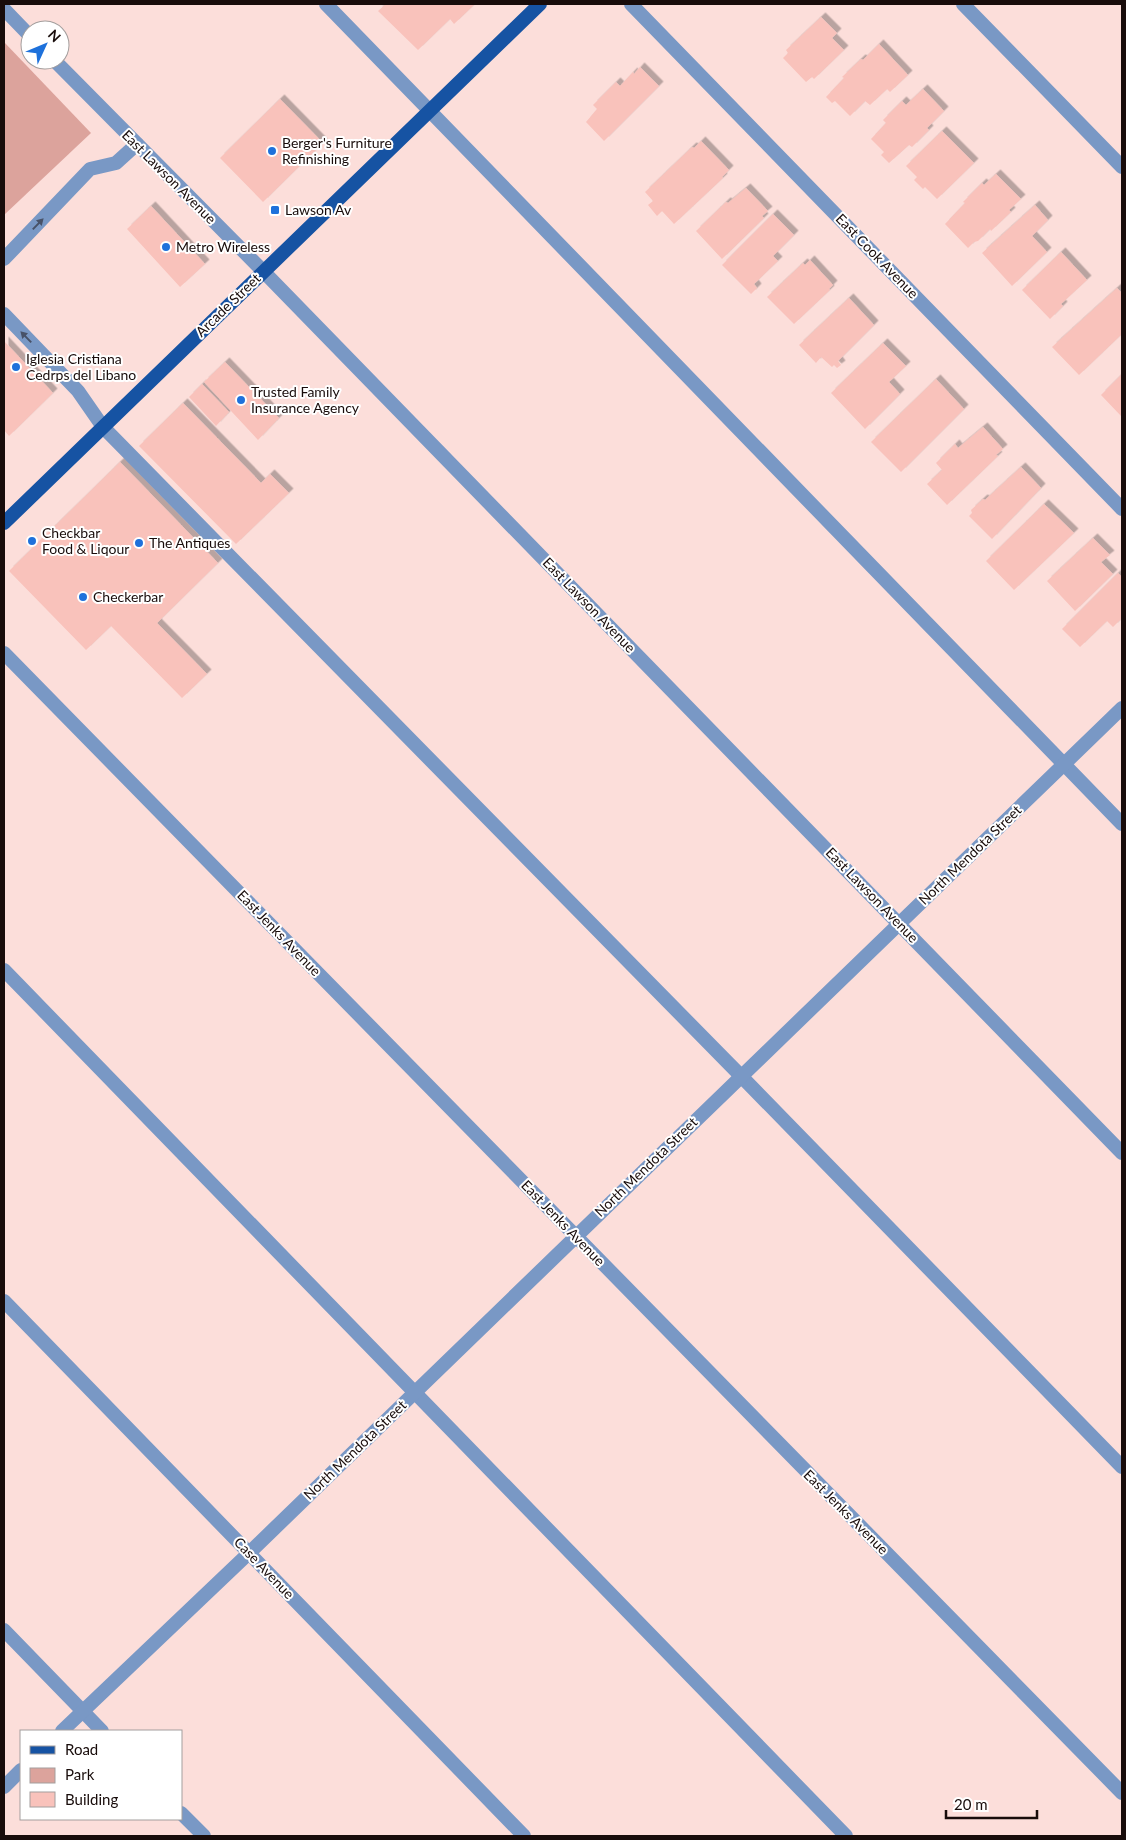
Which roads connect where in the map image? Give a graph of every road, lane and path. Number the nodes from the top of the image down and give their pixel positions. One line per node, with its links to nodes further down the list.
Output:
1 (326, 4): 8 (street)
2 (540, 4): 8 (main road, Arcade Street)
3 (631, 4): 15 (street, East Cook Avenue)
4 (963, 4): 10 (street)
5 (4, 9): 6 (street)
6 (20, 26)
7 (64, 70): 9 (street, East Lawson Avenue)
8 (430, 110): 12 (main road, Arcade Street); 19 (street)
9 (137, 144): 11 (street, one-way to 9); 12 (street, East Lawson Avenue)
10 (1122, 167)
11 (4, 259)
12 (263, 271): 14 (main road, Arcade Street); 21 (street, East Lawson Avenue)
13 (4, 314): 14 (street, one-way to 13)
14 (103, 426): 16 (main road, Arcade Street); 23 (street)
15 (1122, 509)
16 (4, 523)
17 (4, 653): 25 (street, East Jenks Avenue)
18 (1122, 708): 19 (street, North Mendota Street)
19 (1064, 763): 20 (street); 21 (street, North Mendota Street)
20 (1122, 824)
21 (899, 923): 23 (street, North Mendota Street); 24 (street, East Lawson Avenue)
22 (4, 970): 27 (street)
23 (741, 1076): 25 (street, North Mendota Street); 28 (street)
24 (1122, 1153)
25 (575, 1236): 27 (street, North Mendota Street); 36 (street, East Jenks Avenue)
26 (4, 1301): 29 (street, Case Avenue)
27 (414, 1392): 29 (street, North Mendota Street); 40 (street)
28 (1122, 1467)
29 (249, 1553): 31 (street, North Mendota Street); 39 (street, Case Avenue)
30 (4, 1630): 31 (street)
31 (83, 1712): 32 (street, North Mendota Street); 33 (street)
32 (63, 1730)
33 (101, 1730)
34 (20, 1771): 35 (street)
35 (4, 1787)
36 (1122, 1792)
37 (182, 1814): 38 (street)
38 (204, 1836)
39 (524, 1836)
40 (846, 1836)

